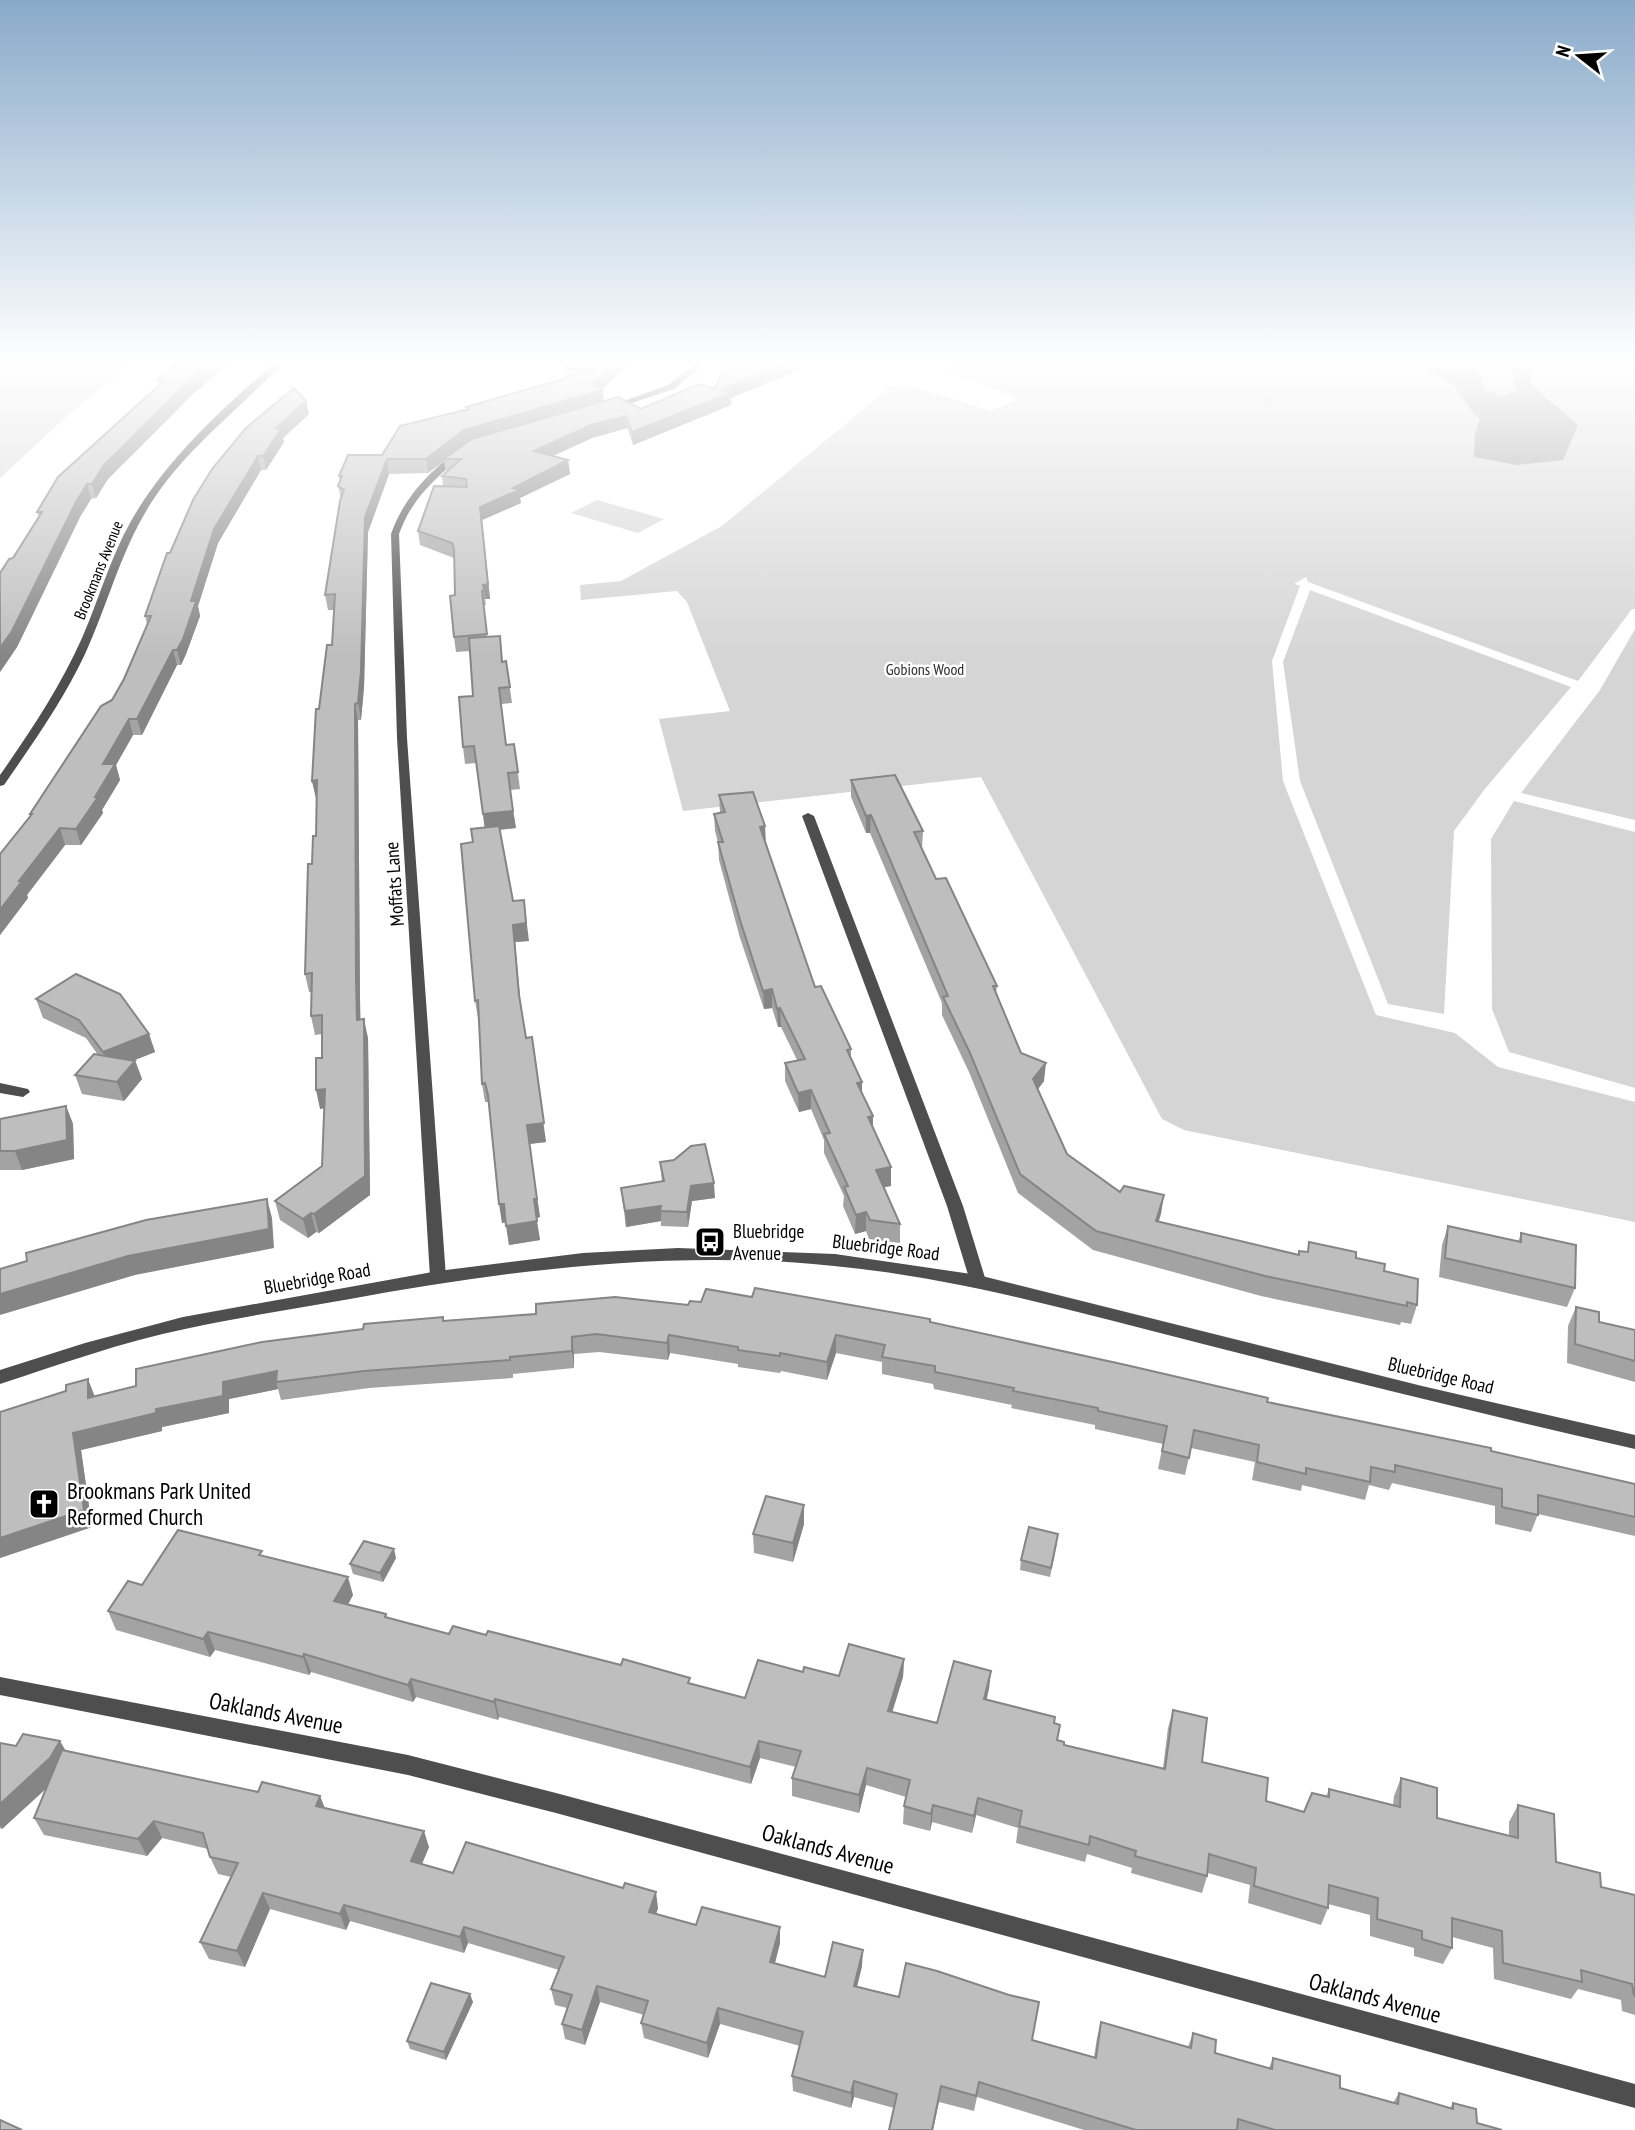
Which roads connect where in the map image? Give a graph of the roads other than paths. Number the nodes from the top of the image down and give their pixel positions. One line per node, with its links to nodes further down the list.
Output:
1 (182, 459): 3 (street, Brookmans Avenue)
2 (452, 459): 7 (street, Moffats Lane)
3 (0, 783)
4 (808, 816): 8 (street)
5 (0, 1088): 6 (street)
6 (23, 1092)
7 (438, 1277): 8 (street, Bluebridge Road); 9 (street, Bluebridge Road)
8 (978, 1281): 10 (street, Bluebridge Road)
9 (0, 1377)
10 (1635, 1442)
11 (0, 1686): 12 (street, Oaklands Avenue)
12 (1635, 2096)

